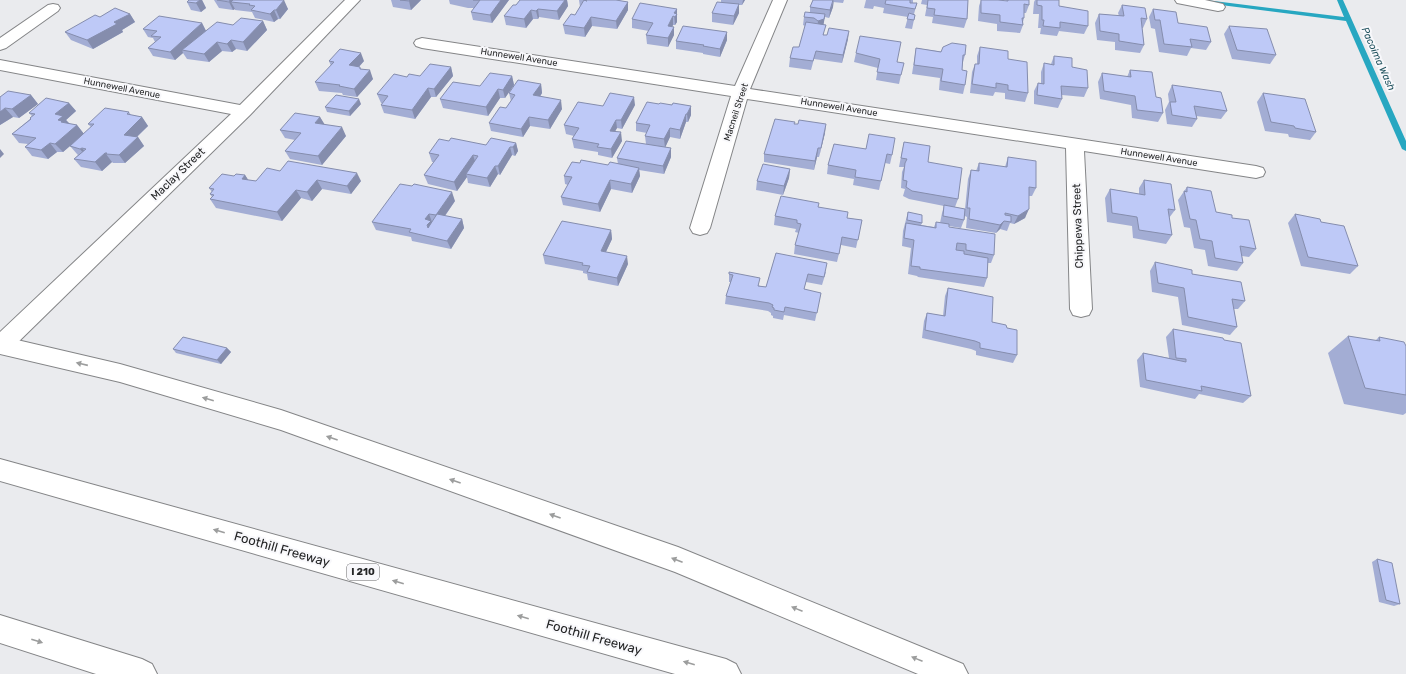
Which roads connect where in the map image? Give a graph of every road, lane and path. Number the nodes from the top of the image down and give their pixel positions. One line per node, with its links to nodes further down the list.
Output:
1 (353, 0): 10 (main road, Maclay Street)
2 (780, 0): 9 (main road, Macneil Street)
3 (1182, 0): 4 (main road)
4 (1218, 7)
5 (52, 8): 7 (main road)
6 (422, 42): 9 (main road, Hunnewell Avenue)
7 (0, 45)
8 (0, 65): 10 (main road, Hunnewell Avenue)
9 (741, 91): 11 (main road, Hunnewell Avenue); 13 (main road, Macneil Street)
10 (244, 111): 15 (main road, Maclay Street)
11 (1075, 143): 12 (main road, Hunnewell Avenue); 14 (main road, Chippewa Street)
12 (1256, 172)
13 (700, 228)
14 (1081, 309)
15 (0, 345): 20 (main road, one-way to 15)
16 (0, 470): 19 (main road, Foothill Freeway / I 210, one-way to 16)
17 (0, 629): 18 (main road, one-way to 18)
18 (142, 674)
19 (726, 674)
20 (953, 674)

